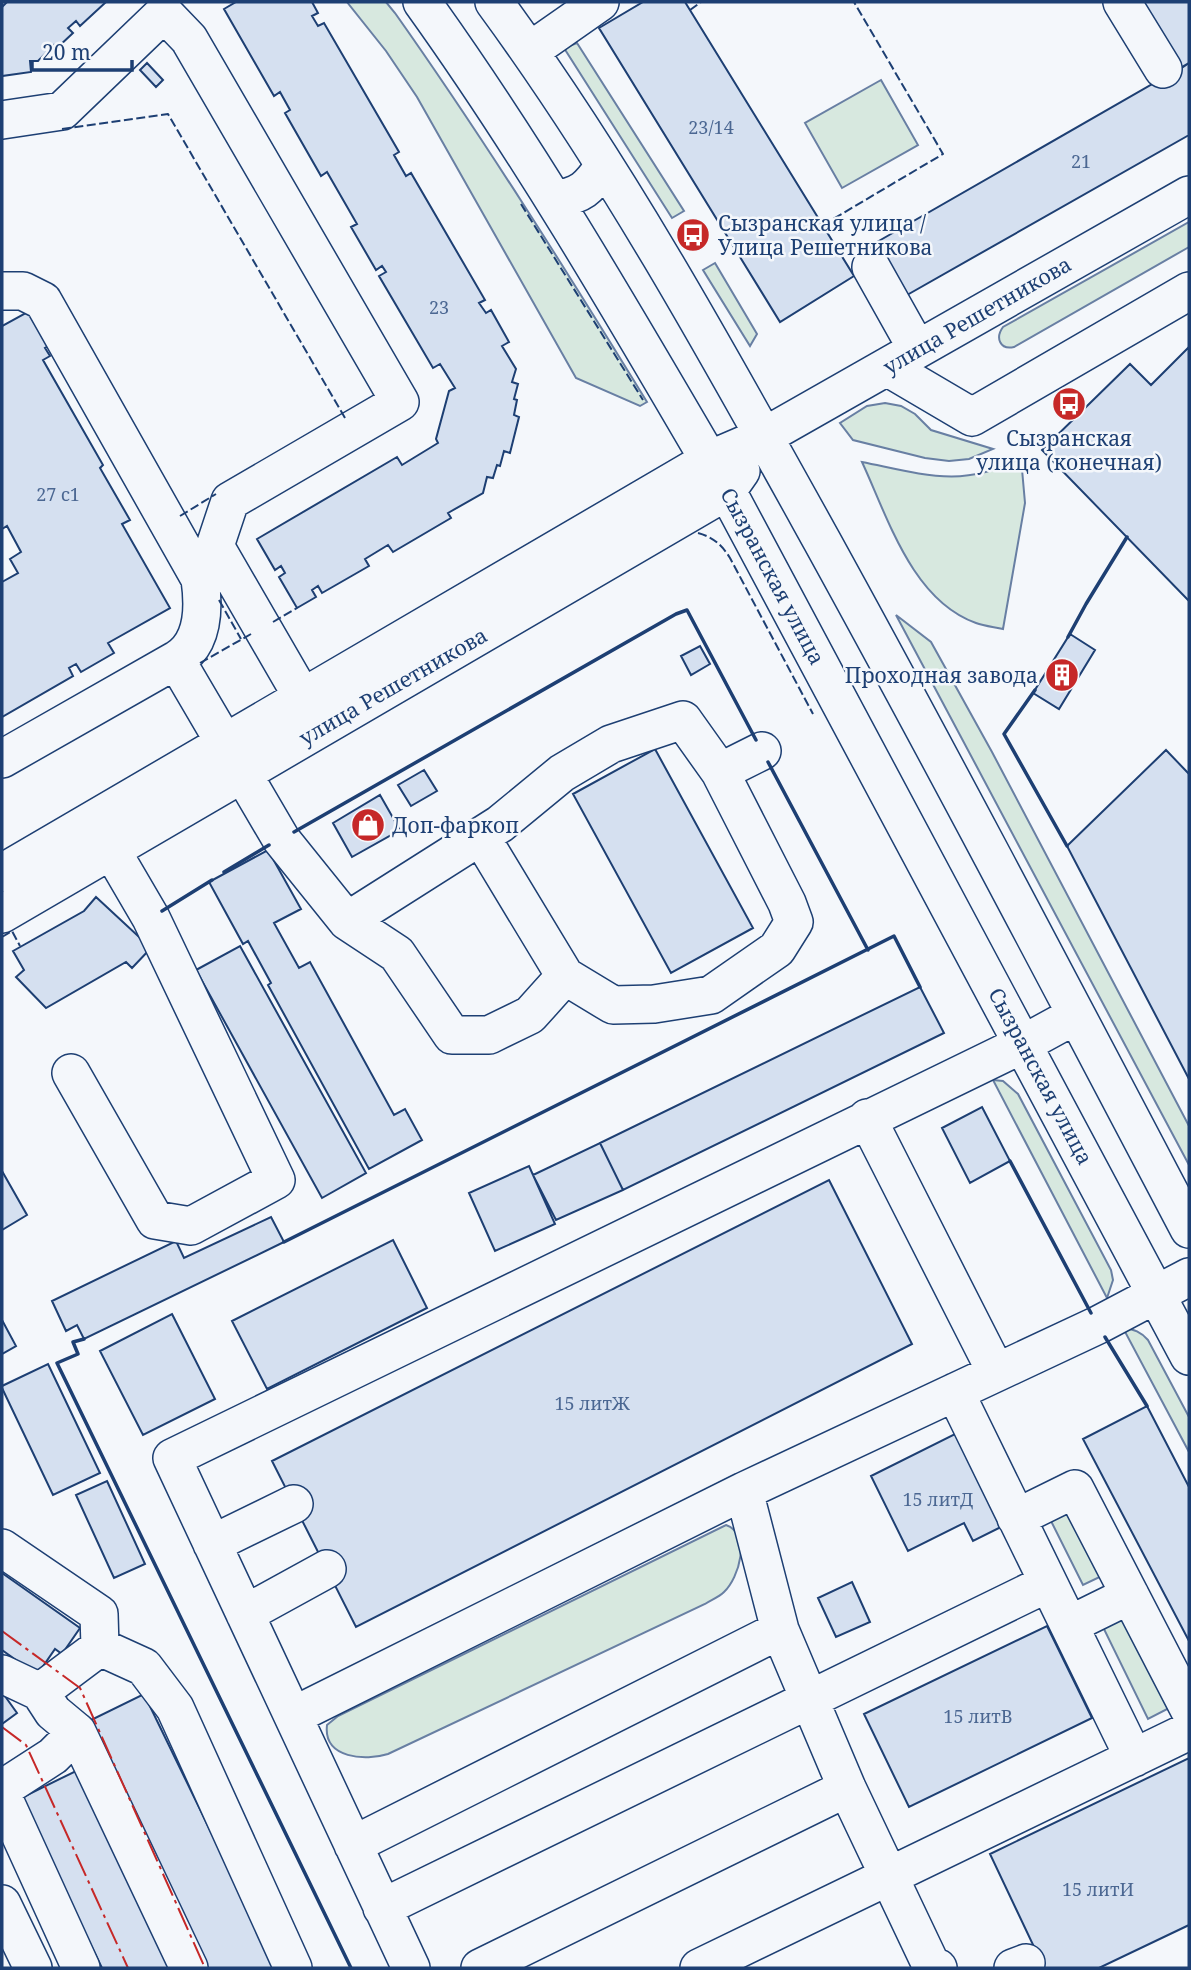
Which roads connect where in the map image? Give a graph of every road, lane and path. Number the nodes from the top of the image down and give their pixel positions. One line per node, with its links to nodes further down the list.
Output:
1 (422, 2): 10 (street, Сызранская улица)
2 (494, 2): 5 (street)
3 (600, 2): 5 (street)
4 (1122, 2): 6 (street)
5 (530, 51): 8 (street)
6 (1163, 69)
7 (2, 120): 18 (street)
8 (604, 166): 10 (street); 15 (street)
9 (1189, 195): 14 (street, улица Решетникова)
10 (554, 200): 16 (street, Сызранская улица)
11 (871, 267): 14 (street)
12 (2, 291): 17 (street)
13 (1189, 291): 14 (street)
14 (902, 358): 15 (street, улица Решетникова)
15 (765, 436): 16 (street, улица Решетникова); 29 (street)
16 (718, 475): 18 (street, улица Решетникова); 21 (street, улица Решетникова); 30 (street, Сызранская улица)
17 (176, 660): 20 (street); 21 (street)
18 (303, 698): 21 (street, улица Решетникова)
19 (762, 751): 22 (street)
20 (2, 759)
21 (233, 759): 23 (street, улица Решетникова); 27 (street)
22 (720, 772): 24 (street); 28 (street)
23 (102, 835): 25 (street, улица Решетникова); 26 (street, улица Решетникова); 31 (street)
24 (481, 837): 27 (street); 28 (street)
25 (2, 873)
26 (2, 914)
27 (347, 921): 28 (street)
28 (565, 976)
29 (1076, 1015): 30 (street); 33 (street)
30 (1023, 1044): 32 (street); 35 (street, Сызранская улица)
31 (72, 1073)
32 (867, 1118): 37 (street); 42 (street)
33 (1189, 1228)
34 (1189, 1277): 35 (street)
35 (1157, 1294): 36 (street, Сызранская улица); 37 (street)
36 (1189, 1356)
37 (996, 1373): 38 (street)
38 (955, 1392): 39 (street); 41 (street)
39 (744, 1491): 49 (street); 55 (street)
40 (294, 1504): 42 (street)
41 (1016, 1518): 45 (street); 46 (street)
42 (212, 1544): 47 (street)
43 (2, 1548): 50 (street)
44 (327, 1569): 47 (street)
45 (1048, 1583): 48 (street); 53 (street)
46 (1130, 1595): 48 (street); 54 (street)
47 (244, 1614): 55 (street)
48 (1069, 1625): 58 (street)
49 (780, 1630): 53 (street); 62 (street)
50 (100, 1647): 52 (street); 69 (street)
51 (2, 1674): 52 (street)
52 (40, 1692): 57 (street)
53 (809, 1700): 59 (street); 65 (street)
54 (1189, 1709)
55 (293, 1716): 62 (street)
56 (1189, 1731): 58 (street)
57 (77, 1732): 60 (street); 68 (street)
58 (1134, 1758): 63 (street)
59 (847, 1788): 63 (street); 71 (street)
60 (2, 1789)
61 (2, 1796): 67 (street)
62 (353, 1845): 65 (street)
63 (889, 1878): 72 (street); 73 (street)
64 (2, 1904): 66 (street)
65 (382, 1908): 70 (street)
66 (33, 1968)
67 (81, 1968)
68 (189, 1968)
69 (293, 1968)
70 (411, 1968)
71 (480, 1968)
72 (699, 1968)
73 (938, 1968)

